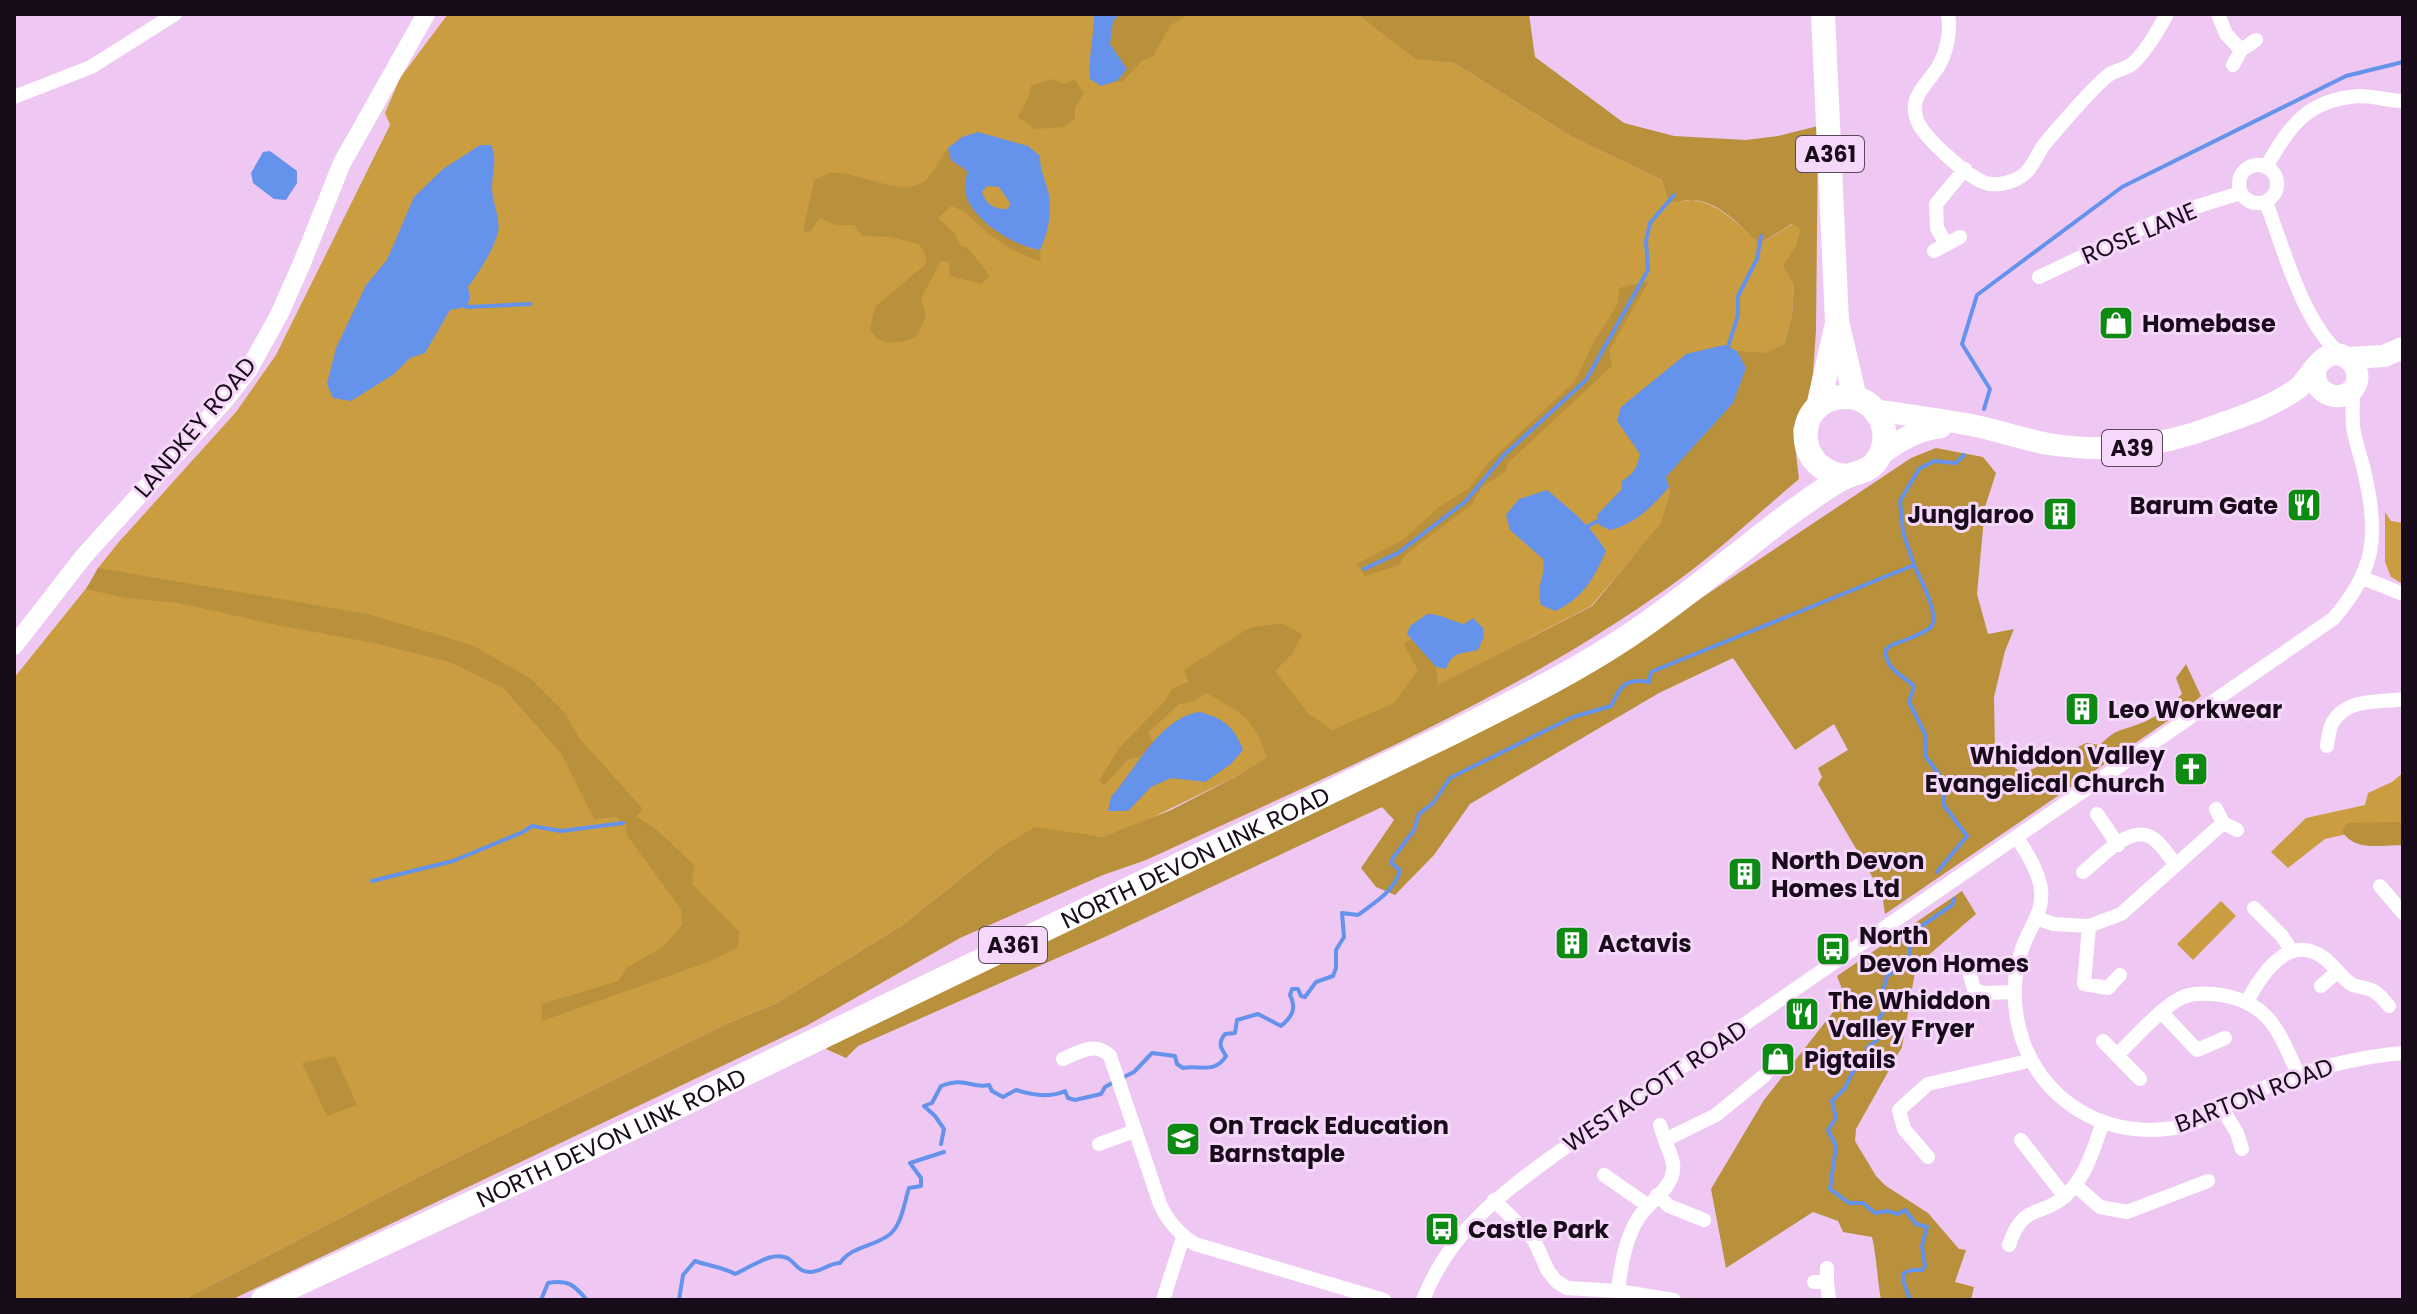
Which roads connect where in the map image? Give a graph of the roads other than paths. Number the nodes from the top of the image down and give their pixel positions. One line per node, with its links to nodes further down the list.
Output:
1 (175, 14): 10 (street)
2 (426, 14): 31 (street, LANDKEY ROAD)
3 (1823, 14): 18 (highway, A361)
4 (1948, 14): 13 (street)
5 (2167, 14): 13 (street)
6 (2218, 14): 8 (street)
7 (2256, 40): 8 (street)
8 (2241, 50): 9 (street)
9 (2233, 65)
10 (14, 97)
11 (2403, 101): 12 (street)
12 (2266, 167): 14 (street); 15 (street)
13 (1965, 169): 16 (street)
14 (2240, 193): 15 (street); 17 (street, ROSE LANE)
15 (2266, 202): 19 (street)
16 (1947, 244)
17 (2039, 277)
18 (1837, 321): 22 (highway, A361); 23 (highway, A361)
19 (2315, 327): 21 (street); 21 (street)
20 (2394, 352): 21 (main road)
21 (2336, 376): 24 (main road, A39); 29 (street, WESTACOTT ROAD)
22 (1865, 404): 23 (highway); 24 (main road, A39); 25 (highway)
23 (1818, 407): 26 (highway)
24 (1974, 426): 25 (main road, A39)
25 (1881, 454): 27 (highway)
26 (1811, 458): 27 (highway); 28 (highway, NORTH DEVON LINK ROAD / A361)
27 (1848, 476): 28 (highway, NORTH DEVON LINK ROAD / A361)
28 (1795, 511): 83 (highway, NORTH DEVON LINK ROAD / A361)
29 (2363, 578): 30 (street); 36 (street, WESTACOTT ROAD)
30 (2403, 594)
31 (14, 646)
32 (2403, 699): 33 (street)
33 (2327, 746)
34 (2097, 814): 37 (street)
35 (2237, 830): 38 (street)
36 (2017, 838): 43 (street, BARTON ROAD); 75 (street, WESTACOTT ROAD)
37 (2118, 845): 38 (street); 39 (street)
38 (2176, 865): 44 (street)
39 (2083, 872)
40 (2380, 886): 42 (street)
41 (2254, 908): 45 (street)
42 (2403, 913)
43 (2038, 919): 44 (street); 50 (street, BARTON ROAD)
44 (2089, 926): 48 (street)
45 (2291, 950): 47 (street); 51 (street)
46 (1968, 967): 50 (street)
47 (2338, 971): 49 (street); 52 (street)
48 (2120, 975)
49 (2321, 986)
50 (2014, 992): 58 (street, BARTON ROAD)
51 (2248, 1000): 53 (street); 60 (street)
52 (2389, 1006)
53 (2162, 1013): 54 (street); 57 (street)
54 (2225, 1038)
55 (2103, 1041): 57 (street)
56 (2403, 1053): 60 (street, BARTON ROAD)
57 (2117, 1055): 62 (street)
58 (2029, 1058): 64 (street, BARTON ROAD); 71 (street)
59 (1063, 1059): 66 (street)
60 (2298, 1074): 63 (street, BARTON ROAD)
61 (1765, 1075): 67 (street)
62 (2140, 1079)
63 (2222, 1108): 64 (street, BARTON ROAD); 70 (street)
64 (2103, 1122): 74 (street)
65 (1660, 1125): 67 (street)
66 (1135, 1131): 69 (street); 78 (street)
67 (1665, 1140): 76 (street)
68 (2021, 1140): 74 (street)
69 (1099, 1144)
70 (2242, 1149)
71 (1928, 1157)
72 (1604, 1175): 76 (street)
73 (2208, 1181): 74 (street)
74 (2070, 1191): 79 (street)
75 (1494, 1200): 82 (street); 86 (street, WESTACOTT ROAD)
76 (1652, 1200): 77 (street); 81 (street)
77 (1704, 1220)
78 (1183, 1237): 84 (street); 85 (street)
79 (2009, 1245)
80 (1823, 1277): 88 (street)
81 (1618, 1291): 82 (street); 87 (street)
82 (1566, 1294)
83 (263, 1300)
84 (1163, 1300)
85 (1384, 1300)
86 (1423, 1300)
87 (1674, 1300)
88 (1829, 1300)

